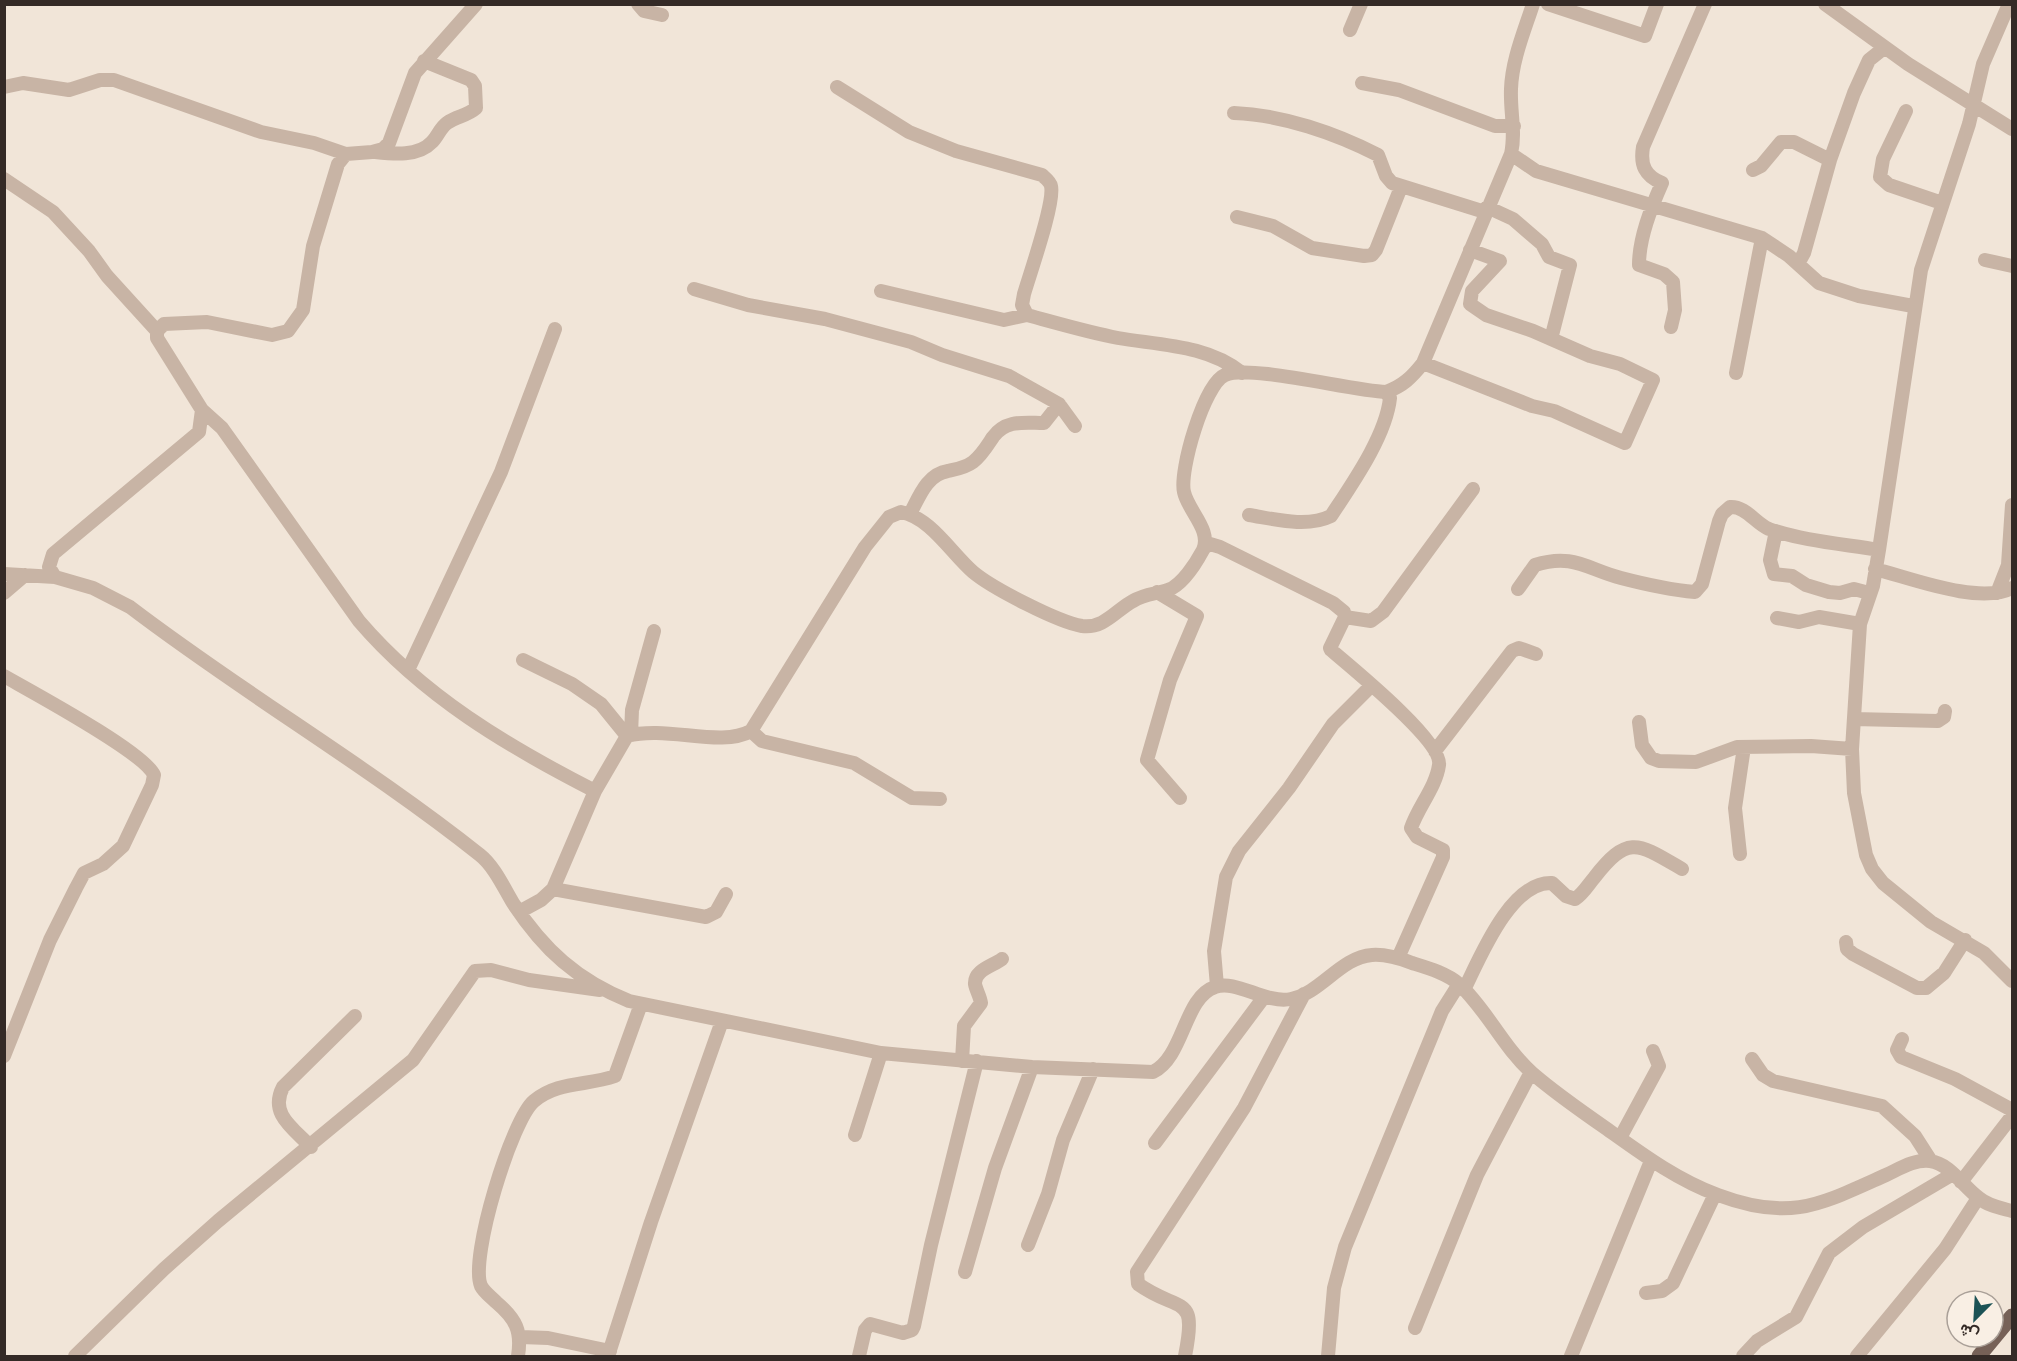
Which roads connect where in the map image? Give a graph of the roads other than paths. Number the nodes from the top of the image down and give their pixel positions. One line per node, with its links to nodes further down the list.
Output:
1 (476, 4): 13 (street)
2 (638, 4): 10 (street)
3 (1361, 4): 11 (street)
4 (1533, 4): 20 (street)
5 (1548, 4): 6 (street)
6 (1657, 4)
7 (1705, 4): 30 (street)
8 (1825, 4): 12 (street)
9 (2009, 4): 17 (street)
10 (662, 15)
11 (1350, 30)
12 (1884, 48): 17 (street); 25 (street)
13 (424, 61): 22 (street); 22 (street)
14 (1362, 83): 20 (street)
15 (4, 87): 23 (street)
16 (837, 87): 41 (street)
17 (1973, 106): 21 (street); 29 (street)
18 (1906, 111): 29 (street)
19 (1234, 114): 28 (street)
20 (1514, 126): 24 (street)
21 (2013, 129)
22 (372, 152): 23 (street)
23 (346, 154): 44 (street)
24 (1511, 154): 30 (street); 31 (street)
25 (1830, 160): 26 (street); 36 (street)
26 (1753, 170)
27 (4, 179): 44 (street)
28 (1401, 187): 31 (street); 32 (street)
29 (1942, 203): 40 (street)
30 (1652, 205): 33 (street); 42 (street)
31 (1486, 210): 34 (street); 45 (street)
32 (1237, 217)
33 (1762, 238): 36 (street); 48 (street)
34 (1470, 250): 45 (street); 46 (street)
35 (1985, 260): 37 (street)
36 (1798, 264): 40 (street)
37 (2013, 266)
38 (694, 289): 50 (street)
39 (881, 291): 41 (street)
40 (1913, 306): 59 (street)
41 (1027, 315): 47 (street)
42 (1671, 327)
43 (555, 328): 76 (street)
44 (157, 331): 51 (street)
45 (1551, 339): 46 (street)
46 (1423, 363): 49 (street)
47 (1242, 373): 49 (street); 58 (street)
48 (1736, 373)
49 (1386, 392): 56 (street)
50 (1059, 404): 52 (street); 55 (street)
51 (202, 410): 63 (street); 76 (street)
52 (1075, 426)
53 (1473, 489): 70 (street)
54 (2013, 505): 69 (street)
55 (910, 514): 66 (street); 82 (street)
56 (1249, 515)
57 (1776, 531): 59 (street); 65 (street); 68 (street)
58 (1204, 548): 66 (street); 70 (street)
59 (1879, 550): 60 (street)
60 (1875, 569): 68 (street); 69 (street)
61 (4, 574): 62 (street)
62 (25, 575): 63 (street); 67 (street)
63 (55, 577): 94 (street)
64 (2013, 588): 69 (street)
65 (1518, 589)
66 (1157, 592): 88 (street)
67 (4, 593)
68 (1869, 593): 72 (street)
69 (1997, 593)
70 (1345, 617): 78 (street)
71 (1777, 618): 72 (street)
72 (1860, 624): 80 (street)
73 (654, 631): 83 (street)
74 (1536, 654): 86 (street)
75 (523, 660): 83 (street)
76 (408, 670): 87 (street)
77 (4, 676): 111 (street)
78 (1371, 686): 86 (street); 100 (street)
79 (1945, 711): 80 (street)
80 (1854, 719): 85 (street)
81 (1639, 722): 84 (street)
82 (752, 731): 83 (street); 89 (street)
83 (629, 736): 87 (street)
84 (1744, 747): 85 (street); 90 (street)
85 (1852, 749): 95 (street)
86 (1435, 751): 97 (street)
87 (595, 791): 92 (street)
88 (1180, 798)
89 (940, 799)
90 (1740, 854)
91 (1682, 868): 101 (street)
92 (553, 889): 93 (street); 94 (street)
93 (726, 894)
94 (519, 912): 102 (street)
95 (1965, 940): 96 (street); 99 (street)
96 (1846, 942)
97 (1398, 958): 101 (street); 103 (street)
98 (1002, 959): 113 (street)
99 (2013, 981)
100 (1217, 986): 104 (street); 116 (street)
101 (1461, 987): 117 (street); 142 (street)
102 (602, 990): 105 (street); 123 (street)
103 (1304, 994): 104 (street); 141 (street)
104 (1264, 998): 122 (street)
105 (641, 1004): 107 (street); 136 (street)
106 (355, 1016): 123 (street)
107 (722, 1022): 110 (street); 137 (street)
108 (1902, 1039): 118 (street)
109 (1653, 1051): 121 (street)
110 (881, 1053): 113 (street); 120 (street)
111 (4, 1056)
112 (1752, 1059): 125 (street)
113 (962, 1061): 114 (street)
114 (977, 1061): 115 (street); 140 (street)
115 (1032, 1067): 116 (street); 131 (street)
116 (1094, 1069): 130 (street)
117 (1532, 1072): 121 (street); 134 (street)
118 (2013, 1110)
119 (2013, 1116): 126 (street)
120 (855, 1135)
121 (1620, 1138): 124 (street)
122 (1155, 1143)
123 (311, 1147): 138 (street)
124 (1651, 1161): 127 (street); 143 (street)
125 (1931, 1161): 126 (street); 127 (street)
126 (1957, 1178): 128 (street); 144 (street)
127 (1715, 1194): 132 (street)
128 (1978, 1198): 129 (street); 145 (street)
129 (2013, 1211)
130 (1028, 1245)
131 (966, 1272)
132 (1646, 1293)
133 (2013, 1316): 146 (main road)
134 (1415, 1328)
135 (2013, 1331): 147 (main road)
136 (521, 1337): 137 (street); 139 (street)
137 (609, 1354)
138 (75, 1356)
139 (518, 1356)
140 (859, 1356)
141 (1185, 1356)
142 (1328, 1356)
143 (1571, 1356)
144 (1743, 1356)
145 (1857, 1356)
146 (1979, 1356)
147 (1991, 1356)

